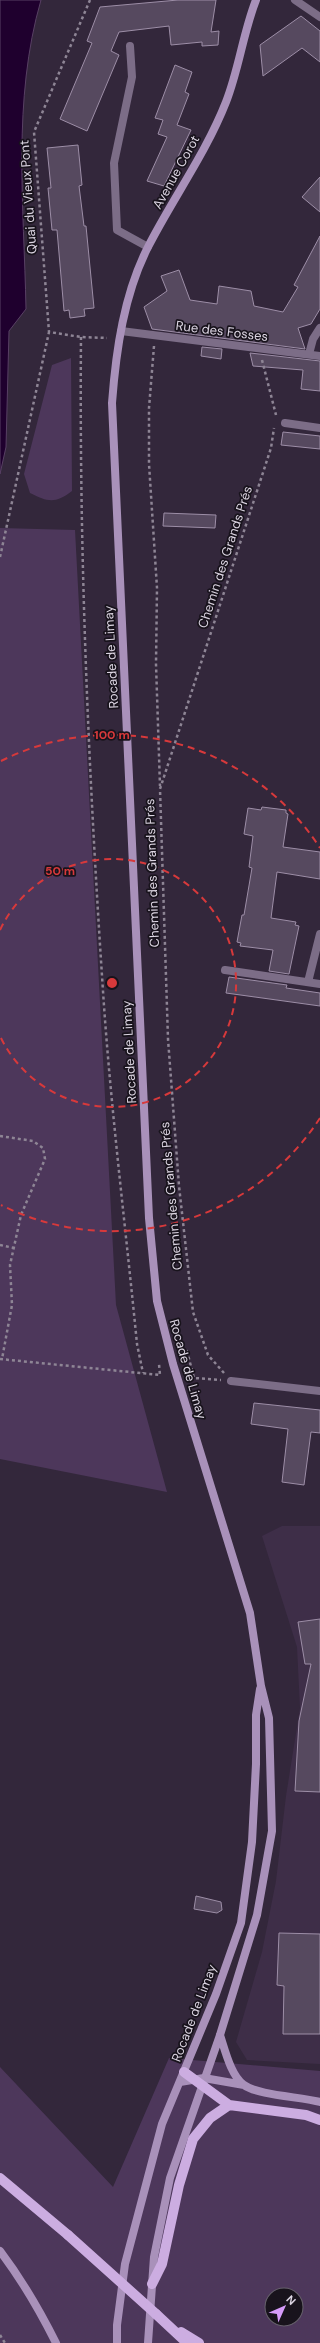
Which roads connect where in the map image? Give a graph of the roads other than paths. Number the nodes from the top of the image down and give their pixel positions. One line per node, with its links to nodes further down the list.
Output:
1 (249, 0): 5 (main road, Avenue Corot)
2 (256, 0): 5 (main road, Avenue Corot)
3 (295, 0): 4 (street)
4 (320, 17)
5 (248, 22): 7 (main road, Avenue Corot)
6 (130, 46): 7 (street)
7 (148, 247): 9 (main road, Avenue Corot)
8 (320, 328): 10 (street)
9 (120, 335): 10 (street, Rue des Fosses); 20 (main road, Rocade de Limay)
10 (309, 354): 11 (street, Rue des Fosses)
11 (320, 356)
12 (285, 423): 13 (street)
13 (320, 428)
14 (320, 934): 16 (street)
15 (225, 970): 16 (street)
16 (308, 982): 17 (street)
17 (320, 984)
18 (231, 1381): 19 (street)
19 (320, 1391)
20 (261, 1686): 21 (main road, Rocade de Limay); 22 (main road, Rocade de Limay)
21 (220, 2036): 23 (main road, Rocade de Limay); 25 (main road)
22 (184, 2072): 23 (main road); 24 (main road, Rocade de Limay)
23 (200, 2081): 24 (main road); 25 (main road); 27 (main road); 31 (main road, Rocade de Limay)
24 (180, 2082): 34 (main road, Rocade de Limay)
25 (244, 2085): 26 (main road)
26 (320, 2102)
27 (228, 2105): 28 (main road); 31 (main road)
28 (320, 2120)
29 (0, 2178): 32 (main road, bridge)
30 (0, 2251): 33 (main road)
31 (152, 2284): 35 (main road, Rocade de Limay)
32 (166, 2322): 36 (main road); 37 (main road)
33 (56, 2343)
34 (117, 2343)
35 (148, 2343)
36 (186, 2343)
37 (198, 2343)

